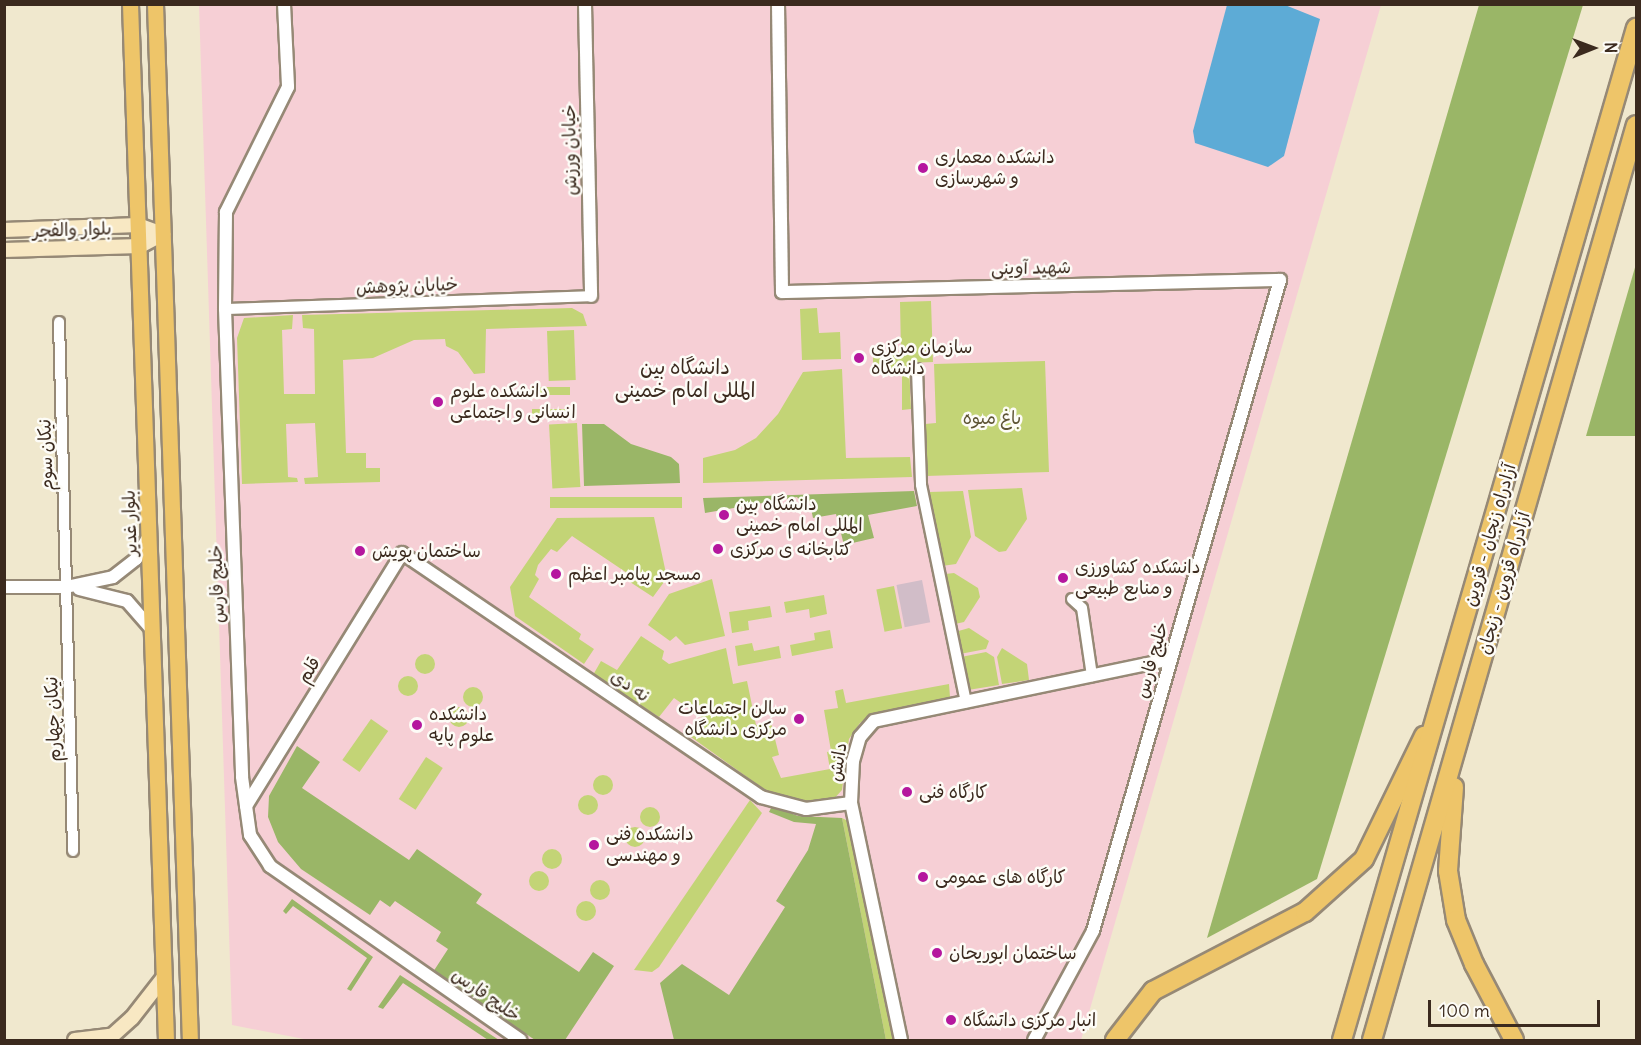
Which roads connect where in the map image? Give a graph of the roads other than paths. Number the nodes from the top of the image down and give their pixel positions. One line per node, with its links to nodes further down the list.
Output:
1 (130, 4): 8 (main road, بلوار غدیر)
2 (155, 4): 10 (main road)
3 (284, 4): 15 (street, خلیج فارس)
4 (585, 4): 14 (street, خیابان ورزش)
5 (778, 4): 13 (street, شهید آوینی)
6 (1636, 28): 27 (highway, آزادراه زنجان - قزوین)
7 (1636, 125): 28 (highway, آزادراه قزوین - زنجان)
8 (138, 225): 9 (main road, بلوار والفجر); 10 (main road); 11 (main road, بلوار غدیر)
9 (4, 230)
10 (163, 234): 11 (main road); 37 (main road)
11 (140, 246): 12 (main road, بلوار والفجر); 18 (main road, بلوار غدیر)
12 (4, 250)
13 (1281, 280): 24 (street, خلیج فارس)
14 (591, 296): 15 (street, خیابان پژوهش)
15 (225, 309): 30 (street, خلیج فارس)
16 (58, 322): 20 (street, نیکان سوم)
17 (918, 369): 26 (street)
18 (149, 534): 20 (street); 23 (main road, بلوار غدیر)
19 (402, 553): 29 (street, نه دی); 30 (street, قلم)
20 (66, 587): 21 (street); 23 (street); 31 (street, نیکان چهارم)
21 (4, 588)
22 (1071, 599): 25 (street)
23 (153, 633): 32 (main road, بلوار غدیر)
24 (1171, 659): 25 (street, دانش); 40 (street, خلیج فارس)
25 (1092, 676): 26 (street, دانش)
26 (966, 702): 29 (street, دانش)
27 (1439, 711): 41 (highway); 42 (highway, آزادراه زنجان - قزوین)
28 (1460, 736): 43 (highway, آزادراه قزوین - زنجان); 44 (highway)
29 (850, 803): 39 (street, دانش)
30 (246, 806): 38 (street, خلیج فارس)
31 (73, 851)
32 (164, 976): 33 (main road); 36 (main road, بلوار غدیر)
33 (113, 1035): 34 (main road); 35 (main road)
34 (75, 1041)
35 (128, 1041)
36 (166, 1041)
37 (190, 1041)
38 (520, 1041)
39 (901, 1041)
40 (1034, 1041)
41 (1115, 1041)
42 (1342, 1041)
43 (1372, 1041)
44 (1514, 1041)

